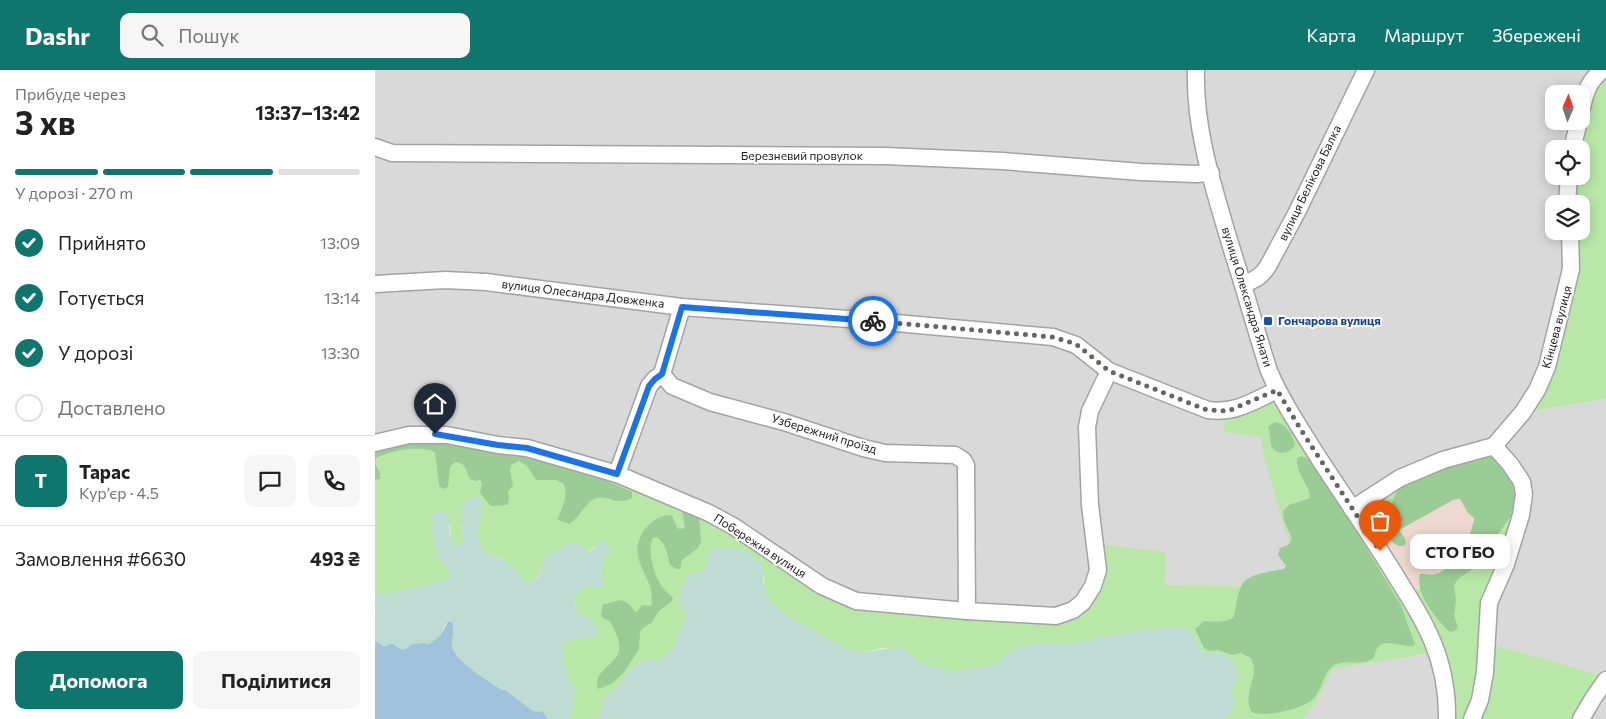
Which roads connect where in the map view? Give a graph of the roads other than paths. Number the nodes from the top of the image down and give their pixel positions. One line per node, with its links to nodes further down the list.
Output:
1 (1196, 70): 6 (street, вулиця Олександра Янати)
2 (1366, 70): 9 (street, вулиця Белікова Балка)
3 (1602, 70): 4 (street)
4 (1588, 85)
5 (375, 147): 6 (street, Березневий провулок)
6 (1211, 173): 9 (street, вулиця Олександра Янати)
7 (1570, 240): 15 (street, Кінцева вулиця)
8 (375, 284): 10 (street, вулиця Олесандра Довженка)
9 (1243, 284): 13 (street, вулиця Олександра Янати)
10 (682, 307): 11 (street, вулиця Олесандра Довженка); 12 (street)
11 (1109, 371): 13 (street, вулиця Олесандра Довженка); 18 (street, Побережна вулиця)
12 (662, 374): 16 (street); 18 (street, Узбережний проїзд)
13 (1277, 390): 17 (street, вулиця Олександра Янати)
14 (375, 443): 16 (street, Побережна вулиця)
15 (1494, 446): 17 (street); 21 (street)
16 (617, 474): 18 (street, Побережна вулиця)
17 (1352, 509): 20 (street, вулиця Олександра Янати)
18 (967, 611)
19 (1606, 680): 22 (street)
20 (1447, 719)
21 (1472, 719)
22 (1581, 719)

